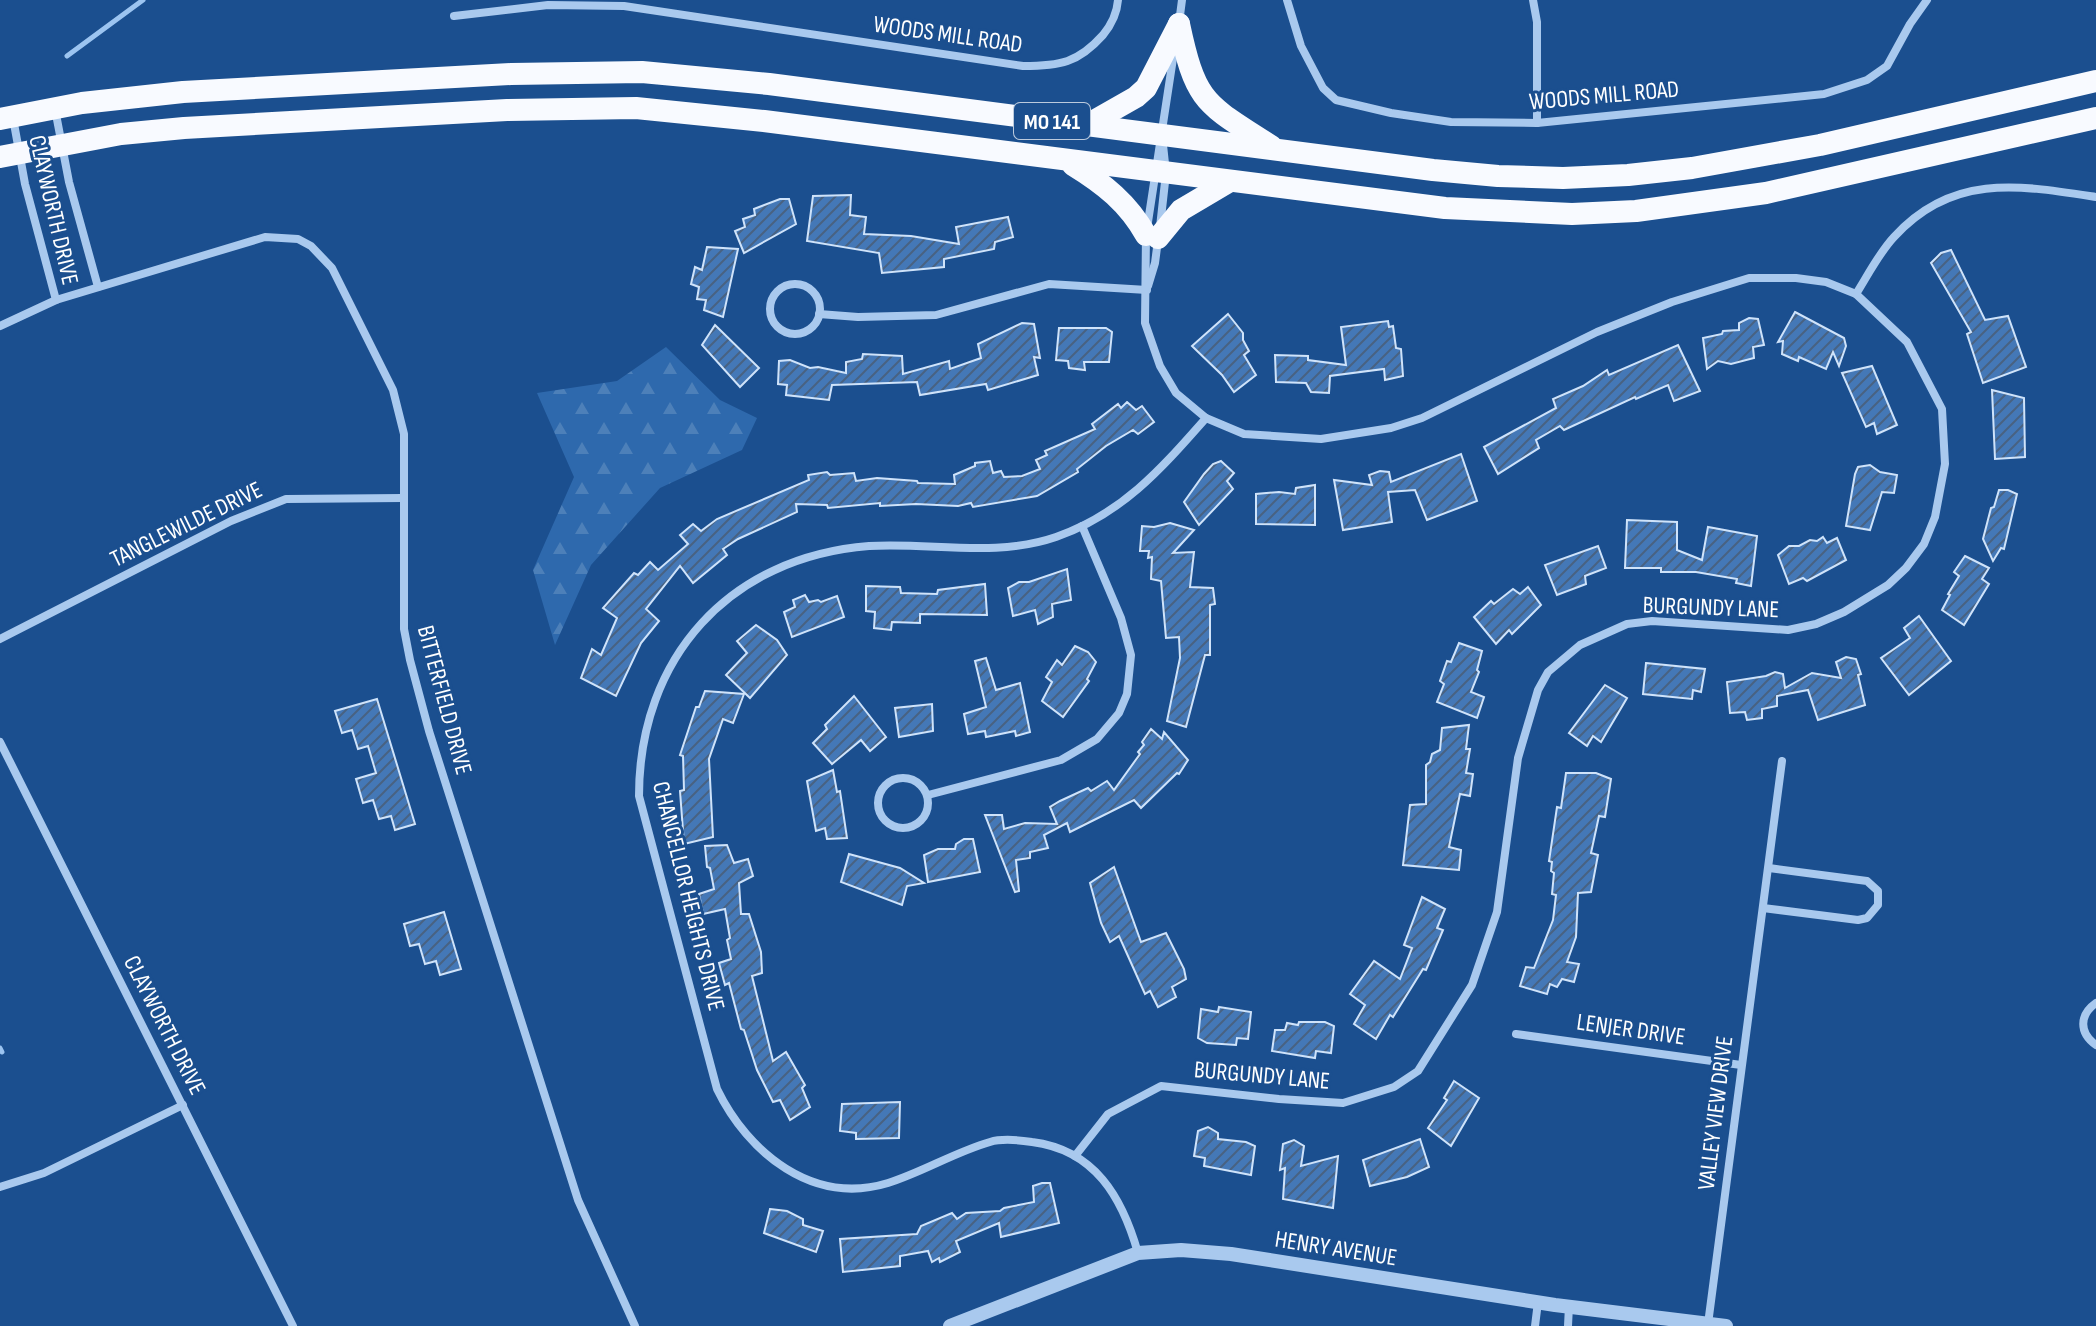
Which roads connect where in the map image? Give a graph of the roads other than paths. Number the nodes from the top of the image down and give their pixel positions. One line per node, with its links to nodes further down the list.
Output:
1 (1118, 0): 6 (street, WOODS MILL ROAD)
2 (1182, 0): 7 (street, BURGUNDY LANE)
3 (1287, 0): 12 (street, WOODS MILL ROAD)
4 (1533, 0): 12 (street)
5 (1927, 0): 12 (street, WOODS MILL ROAD)
6 (454, 16)
7 (1179, 24): 13 (highway); 14 (street, BURGUNDY LANE); 16 (highway)
8 (2096, 81): 16 (highway, MO 141)
9 (54, 108): 10 (highway, MO 141); 13 (highway, MO 141); 15 (street, CLAYWORTH DRIVE)
10 (6, 118): 17 (street, CLAYWORTH DRIVE)
11 (2096, 118): 20 (highway, MO 141)
12 (1537, 123)
13 (1085, 126): 14 (highway, MO 141)
14 (1162, 136): 16 (highway, MO 141); 19 (street, BURGUNDY LANE)
15 (60, 145): 17 (highway, MO 141); 18 (highway, MO 141); 23 (street, CLAYWORTH DRIVE)
16 (1279, 151)
17 (9, 154): 26 (street, CLAYWORTH DRIVE)
18 (1066, 160): 19 (highway, MO 141); 22 (highway)
19 (1161, 172): 20 (highway, MO 141); 22 (street, BURGUNDY LANE)
20 (1230, 181): 22 (highway)
21 (2096, 197): 25 (street)
22 (1152, 236): 24 (street, BURGUNDY LANE)
23 (98, 287): 26 (street, BITTERFIELD DRIVE); 30 (street, BITTERFIELD DRIVE)
24 (1147, 290): 27 (street); 29 (street, BURGUNDY LANE)
25 (1856, 294): 29 (street, BURGUNDY LANE); 43 (street, BURGUNDY LANE)
26 (56, 300): 28 (street, CLAYWORTH DRIVE)
27 (819, 314): 27 (street)
28 (0, 326)
29 (1206, 418): 31 (street, CHANCELLOR HEIGHTS DRIVE)
30 (402, 498): 32 (street, TANGLEWILDE DRIVE); 50 (street, BITTERFIELD DRIVE)
31 (1082, 526): 35 (street); 43 (street, CHANCELLOR HEIGHTS DRIVE)
32 (0, 639)
33 (0, 742): 42 (street, CLAYWORTH DRIVE)
34 (1782, 761): 36 (street, VALLEY VIEW DRIVE)
35 (928, 795): 35 (street)
36 (1769, 868): 37 (street, VALLEY VIEW DRIVE); 37 (street)
37 (1763, 908): 41 (street, VALLEY VIEW DRIVE)
38 (2096, 1003): 40 (street)
39 (1516, 1034): 41 (street, LENJER DRIVE)
40 (2096, 1045)
41 (1741, 1065): 48 (street, VALLEY VIEW DRIVE)
42 (183, 1105): 44 (street); 49 (street, CLAYWORTH DRIVE)
43 (1075, 1156): 45 (street, CHANCELLOR HEIGHTS DRIVE)
44 (0, 1187)
45 (1138, 1253): 46 (street, HENRY AVENUE); 51 (street, HENRY AVENUE)
46 (1538, 1302): 47 (street, HENRY AVENUE); 52 (street)
47 (1569, 1306): 48 (street, HENRY AVENUE); 53 (street)
48 (1708, 1324): 54 (street, HENRY AVENUE)
49 (293, 1326)
50 (635, 1326)
51 (950, 1326)
52 (1535, 1326)
53 (1568, 1326)
54 (1726, 1326)

